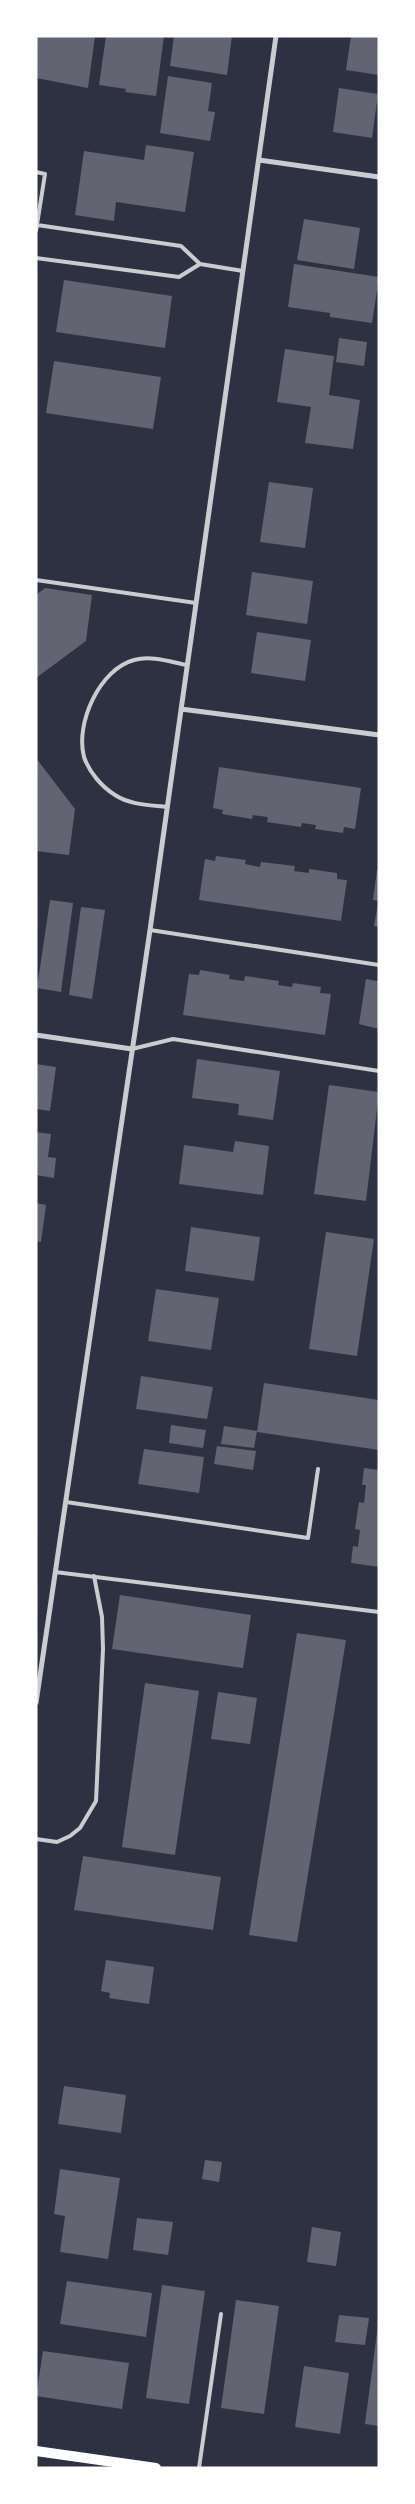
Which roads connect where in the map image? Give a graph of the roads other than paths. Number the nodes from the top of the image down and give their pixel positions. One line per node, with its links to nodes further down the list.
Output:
1 (276, 36): 2 (street)
2 (259, 160): 4 (street); 9 (street)
3 (36, 172): 5 (lane)
4 (379, 177)
5 (37, 225): 6 (lane); 8 (lane)
6 (36, 231)
7 (36, 258): 8 (lane)
8 (200, 264): 9 (lane)
9 (243, 270): 11 (street)
10 (36, 580): 11 (lane)
11 (196, 603): 12 (street)
12 (187, 665): 13 (street); 15 (lane)
13 (181, 709): 14 (street); 15 (street)
14 (379, 735)
15 (167, 807): 16 (street)
16 (150, 930): 17 (lane); 19 (street)
17 (379, 965)
18 (36, 1035): 19 (street)
19 (132, 1049): 20 (lane); 22 (street)
20 (379, 1071)
21 (318, 1469): 22 (lane)
22 (66, 1502): 23 (street)
23 (56, 1572): 24 (lane); 26 (street)
24 (94, 1576): 25 (lane); 27 (lane)
25 (379, 1612)
26 (36, 1704)
27 (36, 1839)
28 (221, 2314): 31 (lane)
29 (36, 2451): 30 (main road)
30 (156, 2468)
31 (199, 2468)

